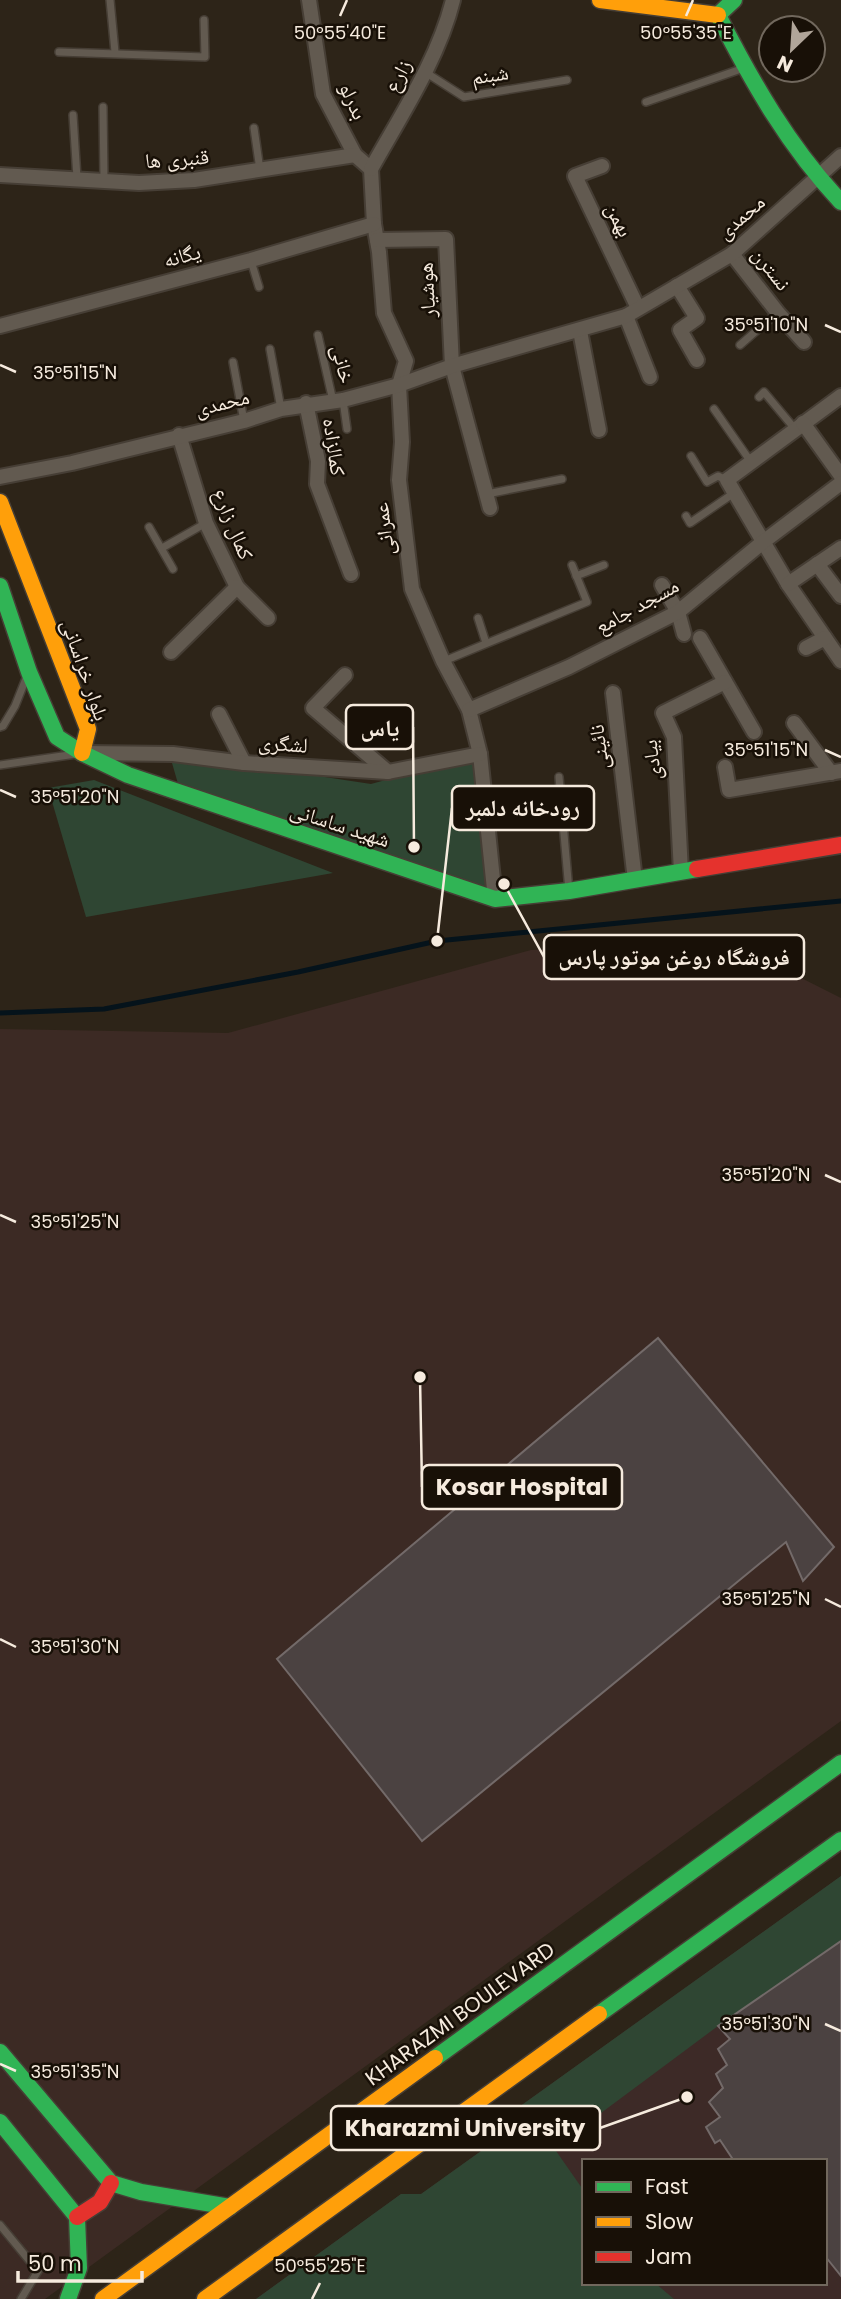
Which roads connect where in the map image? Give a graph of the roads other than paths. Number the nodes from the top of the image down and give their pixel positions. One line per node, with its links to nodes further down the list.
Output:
1 (110, 0): 10 (lane)
2 (309, 0): 18 (street, بدرلو)
3 (453, 0): 12 (street, زارع)
4 (600, 0): 6 (main road)
5 (734, 0): 7 (main road)
6 (670, 5): 7 (main road)
7 (718, 15): 11 (main road)
8 (204, 20): 10 (lane)
9 (59, 52): 10 (lane)
10 (115, 52)
11 (745, 68): 14 (lane); 25 (main road)
12 (425, 72): 13 (lane, شبنم); 21 (street, زارع)
13 (567, 80)
14 (646, 102)
15 (103, 107): 26 (lane)
16 (74, 115): 24 (lane)
17 (254, 128): 22 (lane)
18 (355, 155): 21 (street, بدرلو); 22 (street, قنبری ها)
19 (841, 156): 25 (street, محمدی)
20 (601, 166): 34 (street, بهمن)
21 (371, 169): 28 (street)
22 (260, 171): 26 (street, قنبری ها)
23 (0, 175): 24 (street, قنبری ها)
24 (78, 178): 26 (street, قنبری ها)
25 (817, 178): 27 (main road); 30 (street, محمدی)
26 (104, 180)
27 (841, 202)
28 (374, 224): 29 (street); 31 (street, یگانه)
29 (377, 240): 44 (street, هوشیار); 46 (street)
30 (732, 254): 32 (street, محمدی); 35 (street, نسترن)
31 (251, 260): 33 (lane); 36 (street, یگانه)
32 (677, 286): 34 (street, محمدی); 42 (street)
33 (259, 287)
34 (632, 312): 37 (street, محمدی); 45 (street)
35 (778, 313): 39 (street, نسترن); 40 (lane)
36 (0, 326)
37 (580, 331): 44 (street, محمدی); 56 (street)
38 (318, 335): 49 (lane, خانی)
39 (804, 342)
40 (740, 345)
41 (270, 349): 51 (lane)
42 (697, 360)
43 (233, 362): 53 (lane)
44 (452, 366): 46 (street, محمدی); 65 (street)
45 (650, 377)
46 (399, 385): 49 (street, محمدی); 93 (street, عمرانی)
47 (841, 396): 54 (street)
48 (759, 397): 54 (lane)
49 (338, 400): 50 (street, محمدی); 55 (lane, خانی)
50 (306, 403): 51 (street, محمدی); 77 (street, کمالزاده)
51 (281, 409): 53 (street, محمدی)
52 (714, 409): 59 (lane)
53 (244, 421): 57 (street, محمدی)
54 (799, 426): 59 (street); 60 (street)
55 (347, 429)
56 (599, 430)
57 (178, 435): 61 (street, محمدی); 68 (street, کمال زارع)
58 (691, 456): 64 (lane)
59 (751, 462): 64 (street)
60 (841, 476)
61 (0, 477)
62 (562, 480): 65 (lane)
63 (841, 483): 70 (street, مسجد جامع)
64 (731, 486): 67 (lane); 70 (street)
65 (488, 501)
66 (0, 502): 104 (main road, بلوار خراسانی)
67 (686, 516)
68 (206, 523): 71 (lane); 82 (street, کمال زارع)
69 (149, 527): 71 (lane)
70 (763, 542): 79 (street); 84 (street, مسجد جامع)
71 (162, 548): 76 (lane)
72 (841, 548): 73 (street)
73 (817, 564): 79 (street); 83 (street)
74 (572, 565): 78 (lane)
75 (604, 565): 78 (lane)
76 (173, 569)
77 (351, 574)
78 (576, 576): 90 (lane)
79 (788, 584): 89 (street)
80 (662, 585): 84 (street)
81 (0, 586): 95 (main road, بلوار خراسانی)
82 (237, 587): 85 (street, کمال زارع); 92 (street)
83 (841, 596)
84 (678, 612): 87 (street); 99 (street, مسجد جامع)
85 (268, 618)
86 (478, 618): 90 (lane)
87 (684, 634)
88 (700, 638): 97 (street)
89 (825, 638): 91 (street); 94 (street)
90 (486, 643): 93 (lane)
91 (806, 648)
92 (171, 652)
93 (443, 661): 99 (street, عمرانی)
94 (841, 661)
95 (29, 672): 102 (lane); 104 (main road, بلوار خراسانی)
96 (345, 675): 109 (street)
97 (725, 682): 103 (street); 113 (street, بیادی)
98 (613, 693): 114 (street, نائینی)
99 (469, 710): 105 (street, عمرانی)
100 (219, 714): 106 (street)
101 (794, 723): 110 (street)
102 (0, 727)
103 (754, 732)
104 (82, 753): 106 (street, لشگری); 107 (lane); 116 (main road, شهید ساسانی)
105 (480, 754): 109 (street, لشگری); 116 (street, عمرانی)
106 (244, 763): 109 (street, لشگری)
107 (0, 765)
108 (725, 767): 110 (street)
109 (388, 772)
110 (836, 772)
111 (559, 777): 115 (lane)
112 (841, 845): 113 (main road, شهید ساسانی)
113 (681, 872): 114 (main road, شهید ساسانی)
114 (635, 880): 115 (main road, شهید ساسانی)
115 (569, 891): 116 (main road, شهید ساسانی)
116 (495, 899)
117 (841, 1763): 122 (main road, KHARAZMI BOULEVARD)
118 (841, 1840): 128 (main road)
119 (0, 2052): 121 (main road)
120 (0, 2122): 123 (main road)
121 (111, 2183): 122 (main road); 123 (main road)
122 (230, 2207): 127 (main road, KHARAZMI BOULEVARD)
123 (77, 2217): 126 (main road)
124 (0, 2225): 125 (lane)
125 (21, 2299)
126 (68, 2299)
127 (103, 2299)
128 (205, 2299)

